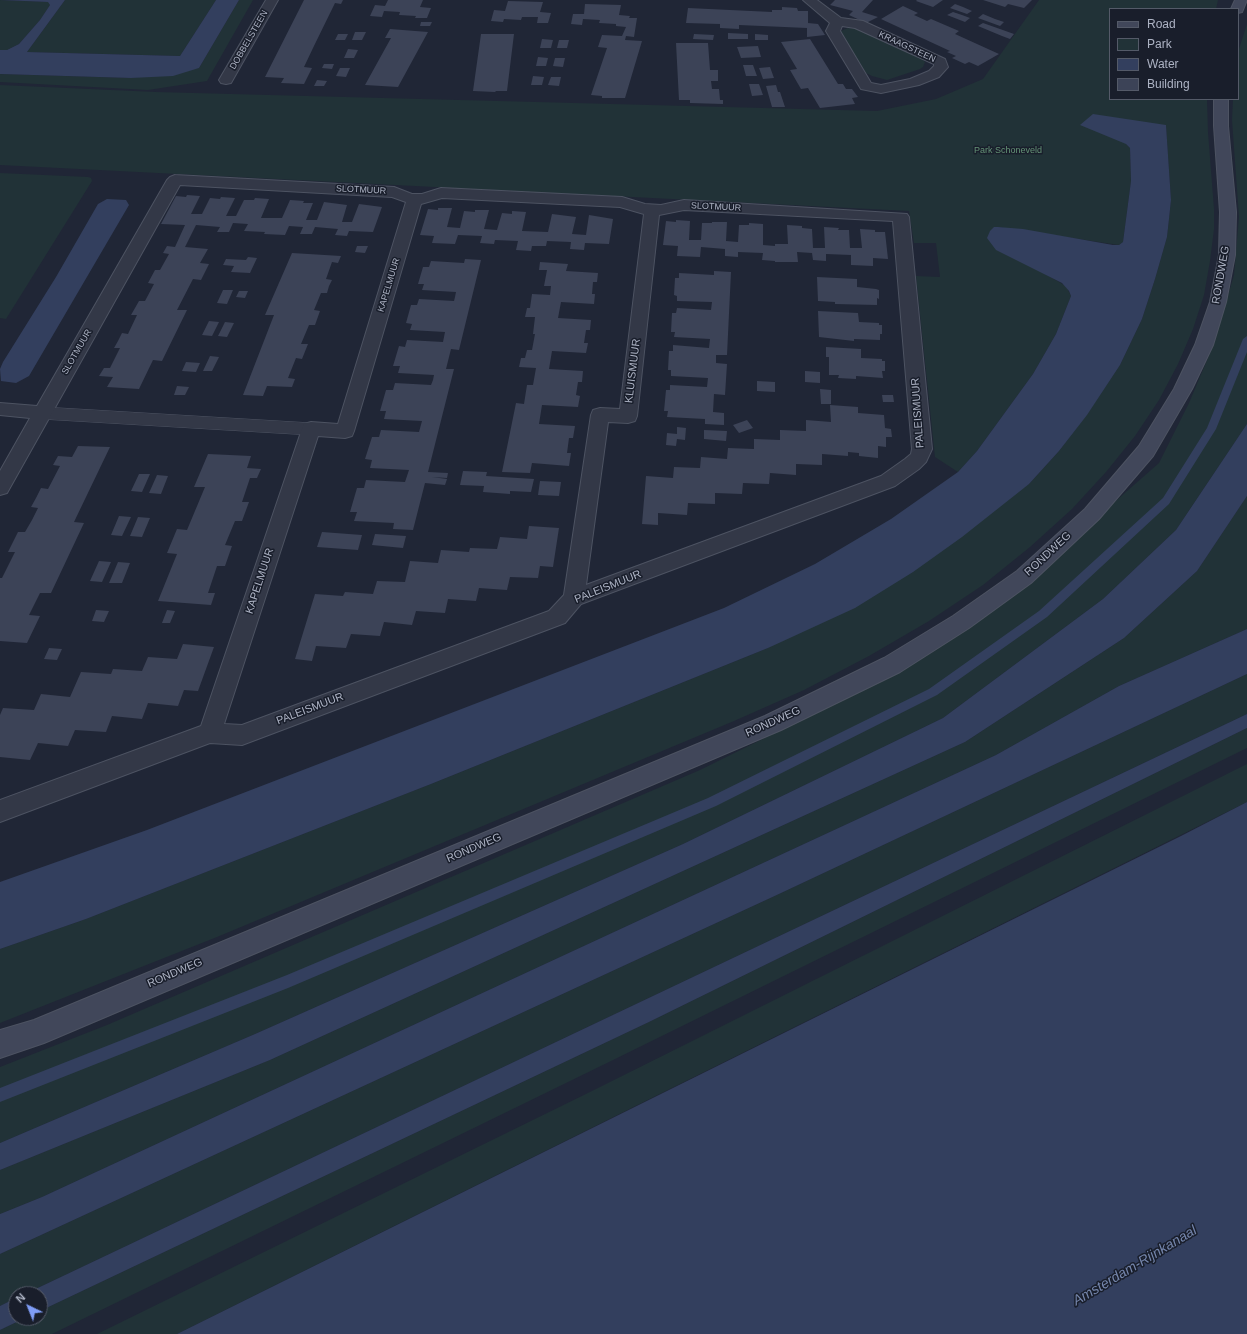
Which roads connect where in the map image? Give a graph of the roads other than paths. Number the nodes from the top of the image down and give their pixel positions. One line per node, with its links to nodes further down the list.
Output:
1 (272, 0): 4 (street, DOBBELSTEEN)
2 (809, 0): 3 (street)
3 (837, 22): 3 (street, KRAAGSTEEN)
4 (226, 80)
5 (1221, 100): 16 (main road, RONDWEG)
6 (415, 198): 7 (street, SLOTMUUR); 10 (street, SLOTMUUR); 11 (street, KAPELMUUR)
7 (652, 209): 8 (street, SLOTMUUR); 13 (street, KLUISMUUR)
8 (901, 217): 13 (street, PALEISMUUR)
9 (0, 410): 10 (street)
10 (42, 413): 11 (lane, KAPELMUUR); 12 (street)
11 (311, 429): 14 (street, KAPELMUUR)
12 (0, 488)
13 (574, 598): 14 (street, PALEISMUUR)
14 (210, 733): 15 (street, PALEISMUUR)
15 (0, 811)
16 (0, 1044)

